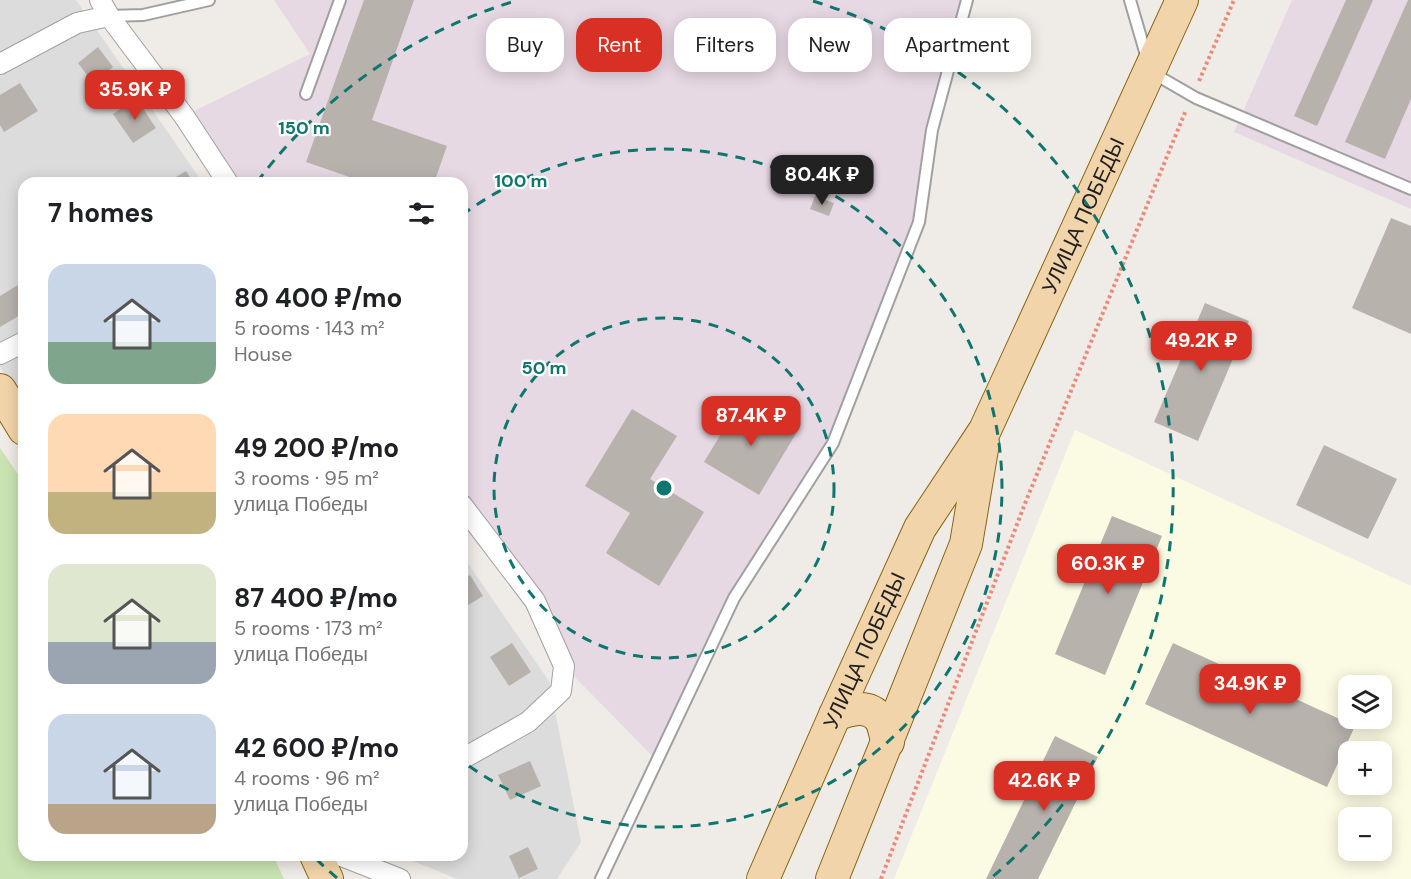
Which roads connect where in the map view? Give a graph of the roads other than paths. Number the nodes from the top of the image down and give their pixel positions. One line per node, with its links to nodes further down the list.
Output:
1 (209, 0): 6 (lane)
2 (340, 0): 9 (lane)
3 (967, 0): 25 (lane)
4 (1130, 0): 8 (lane)
5 (1182, 0): 8 (main road, УЛИЦА ПОБЕДЫ)
6 (105, 8): 7 (street); 10 (street)
7 (0, 64)
8 (1151, 72): 11 (lane); 16 (main road, УЛИЦА ПОБЕДЫ)
9 (306, 94)
10 (224, 177)
11 (1411, 189)
12 (18, 345): 13 (street)
13 (0, 354)
14 (0, 390): 15 (main road)
15 (18, 419)
16 (985, 430): 18 (main road, УЛИЦА ПОБЕДЫ); 19 (main road, УЛИЦА ПОБЕДЫ)
17 (468, 513): 20 (street)
18 (834, 715): 19 (main road); 26 (main road, УЛИЦА ПОБЕДЫ)
19 (888, 742): 27 (main road, УЛИЦА ПОБЕДЫ)
20 (468, 756)
21 (319, 861): 23 (main road)
22 (354, 861): 24 (street)
23 (327, 879)
24 (400, 879)
25 (601, 879)
26 (763, 879)
27 (832, 879)

